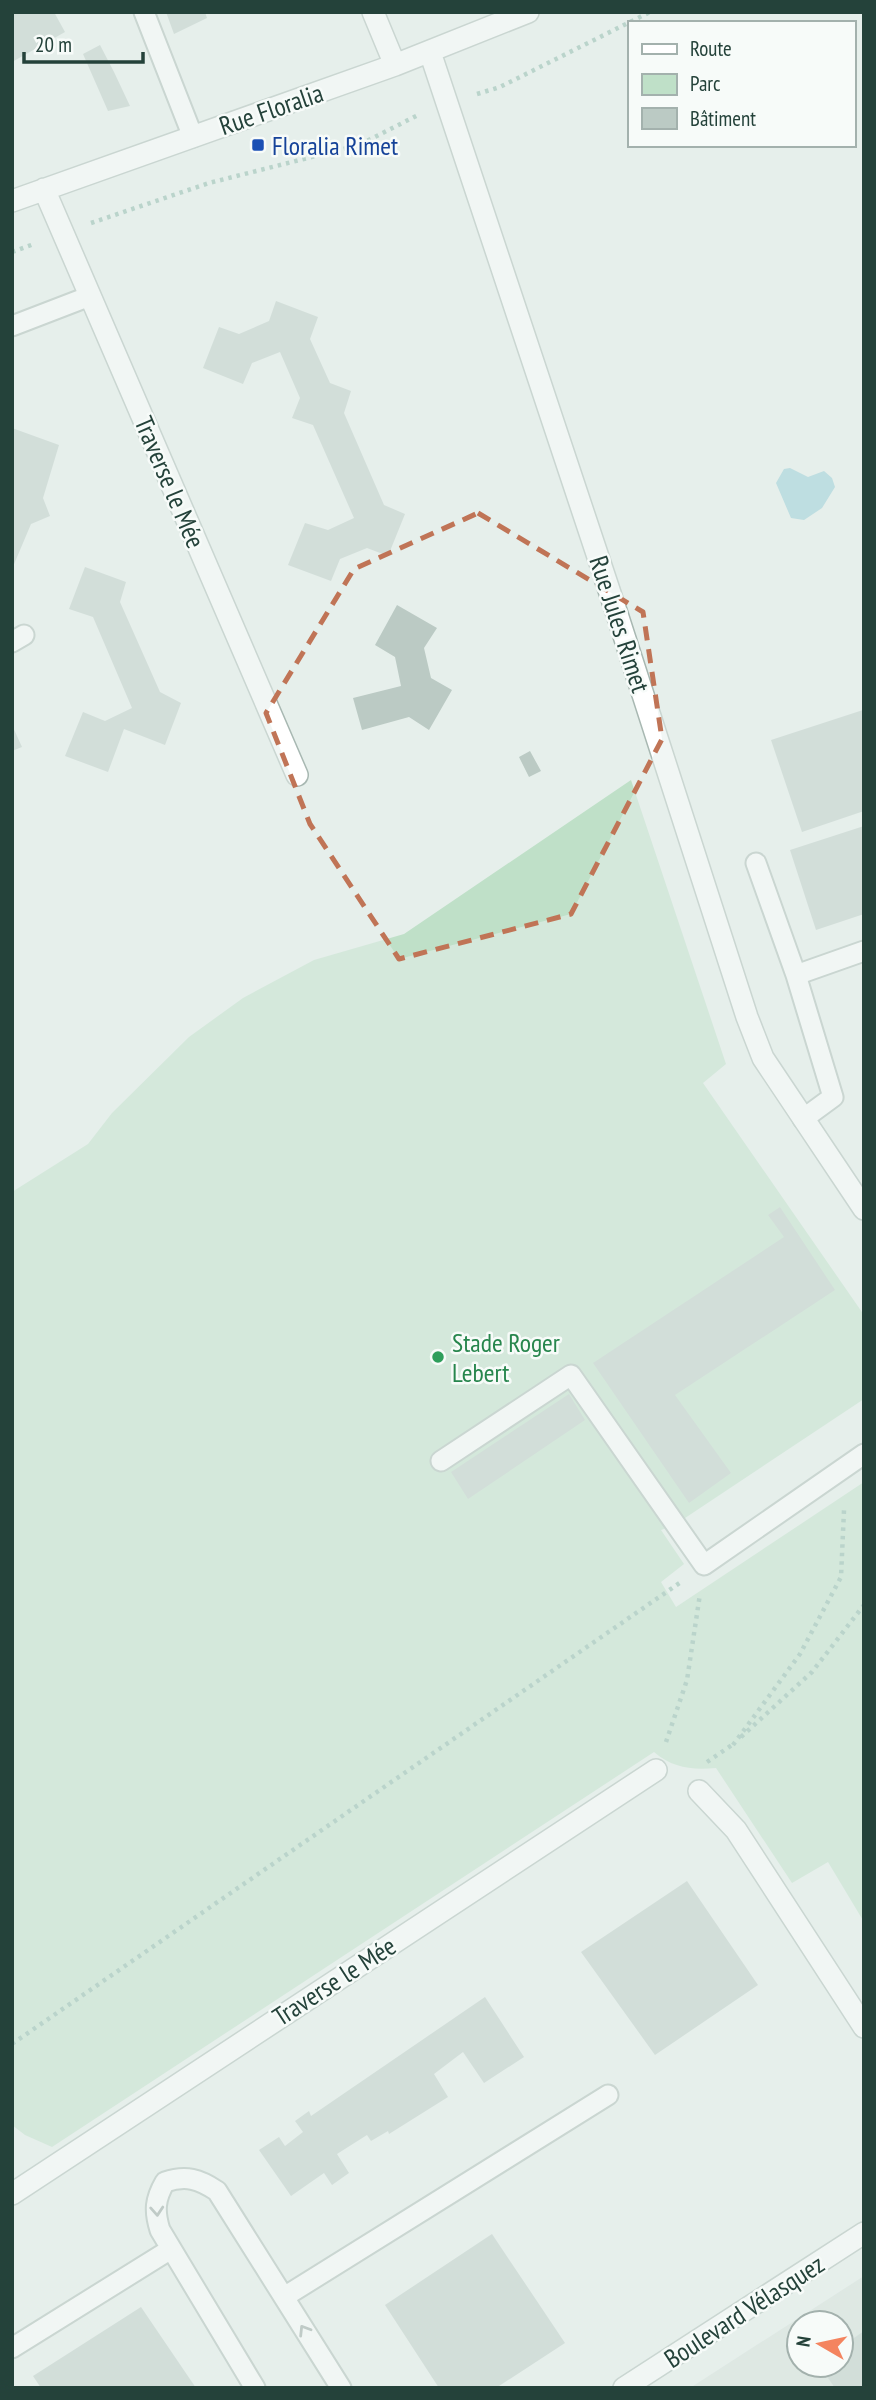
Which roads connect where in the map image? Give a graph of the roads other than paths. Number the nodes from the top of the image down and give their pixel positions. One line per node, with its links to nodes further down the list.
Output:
1 (144, 12): 6 (lane)
2 (373, 12): 5 (street)
3 (528, 12): 4 (street, Rue Floralia)
4 (430, 52): 5 (street, Rue Floralia); 15 (street, Rue Jules Rimet)
5 (396, 65): 6 (street, Rue Floralia)
6 (193, 137): 7 (street, Rue Floralia)
7 (44, 189): 8 (street, Rue Floralia); 9 (street, Traverse le Mée)
8 (12, 201)
9 (90, 296): 10 (lane); 11 (street, Traverse le Mée)
10 (12, 326)
11 (297, 775)
12 (756, 863): 14 (lane)
13 (864, 951): 14 (lane)
14 (796, 975): 15 (lane)
15 (803, 1119): 16 (street, Rue Jules Rimet)
16 (854, 1180): 17 (street, Rue Jules Rimet)
17 (864, 1209)
18 (864, 1454): 19 (lane)
19 (441, 1461)
20 (656, 1770): 24 (street, Traverse le Mée)
21 (699, 1791): 22 (street)
22 (864, 2027)
23 (608, 2095): 27 (lane)
24 (12, 2194)
25 (864, 2234): 31 (street, Boulevard Vélasquez)
26 (170, 2249): 27 (lane, one-way to 26); 28 (lane); 29 (lane)
27 (284, 2297): 30 (lane, one-way to 27)
28 (12, 2348)
29 (255, 2388)
30 (341, 2388)
31 (624, 2388)

